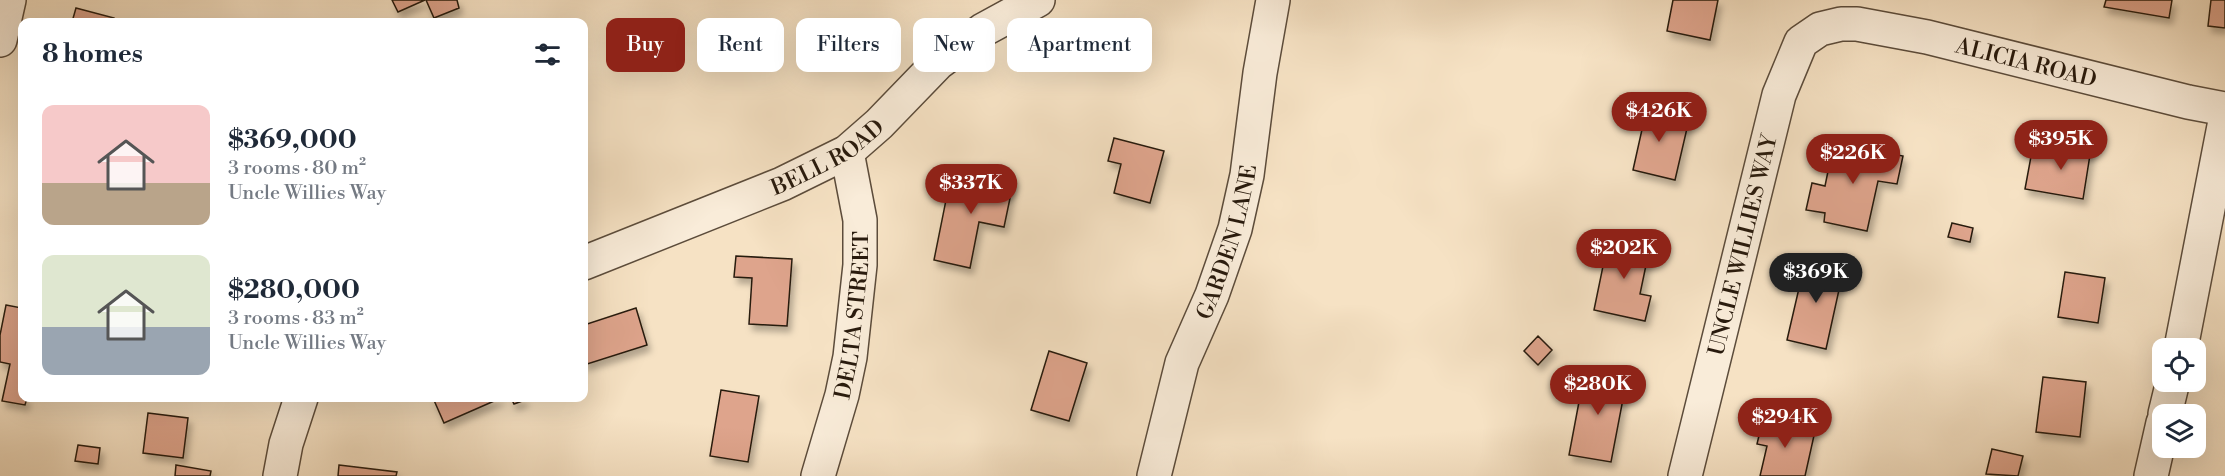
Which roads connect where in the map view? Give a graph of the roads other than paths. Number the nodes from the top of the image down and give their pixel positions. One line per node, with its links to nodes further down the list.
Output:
1 (9, 0): 5 (street)
2 (1038, 0): 8 (street, BELL ROAD)
3 (1273, 0): 15 (street, GARDEN LANE)
4 (1826, 28): 6 (street, ALICIA ROAD); 16 (street, UNCLE WILLIES WAY)
5 (0, 40)
6 (2225, 109)
7 (2225, 121): 10 (street)
8 (847, 152): 9 (street, BELL ROAD); 14 (street, DELTA STREET)
9 (588, 261)
10 (2183, 338)
11 (301, 402): 13 (street)
12 (2155, 458): 17 (street)
13 (280, 476)
14 (818, 476)
15 (1154, 476)
16 (1685, 476)
17 (2151, 476)

